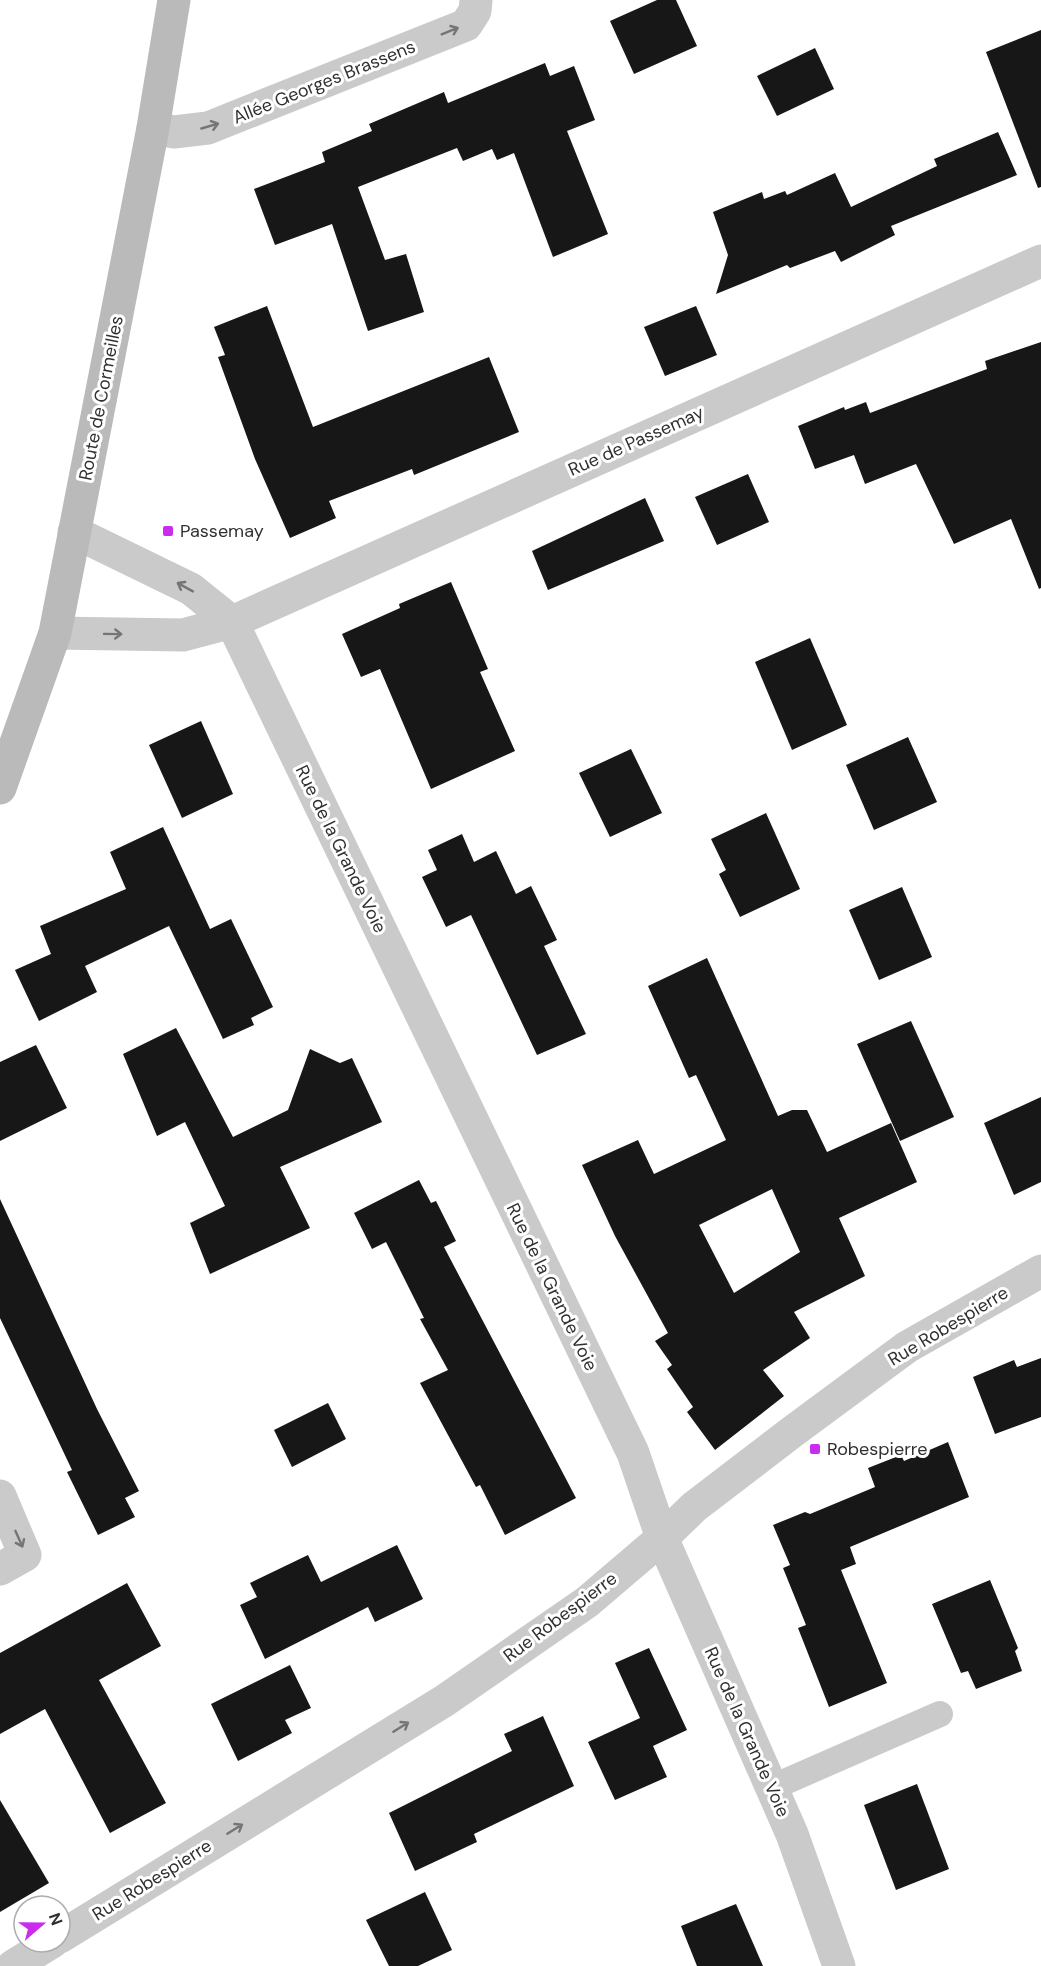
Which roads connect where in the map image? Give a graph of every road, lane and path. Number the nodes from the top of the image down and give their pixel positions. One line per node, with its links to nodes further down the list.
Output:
1 (174, 0): 3 (main road, Route de Cormeilles)
2 (476, 0): 3 (street, Allée Georges Brassens, one-way to 2)
3 (153, 128): 5 (main road, Route de Cormeilles)
4 (1041, 261): 6 (street, Rue de Passemay)
5 (75, 531): 6 (street, Rue de la Grande Voie, one-way to 5); 7 (main road, Route de Cormeilles)
6 (232, 622): 7 (street, one-way to 6); 11 (street, Rue de la Grande Voie)
7 (55, 633): 8 (main road, Route de Cormeilles)
8 (0, 789)
9 (1041, 1271): 11 (street, Rue Robespierre)
10 (0, 1496): 12 (street, one-way to 12)
11 (662, 1538): 14 (street, Rue de la Grande Voie); 15 (street, Rue Robespierre, one-way to 11)
12 (0, 1569)
13 (940, 1714): 14 (lane)
14 (771, 1788): 18 (street, Rue de la Grande Voie)
15 (72, 1930)
16 (32, 1954): 17 (street)
17 (13, 1966)
18 (839, 1966)

